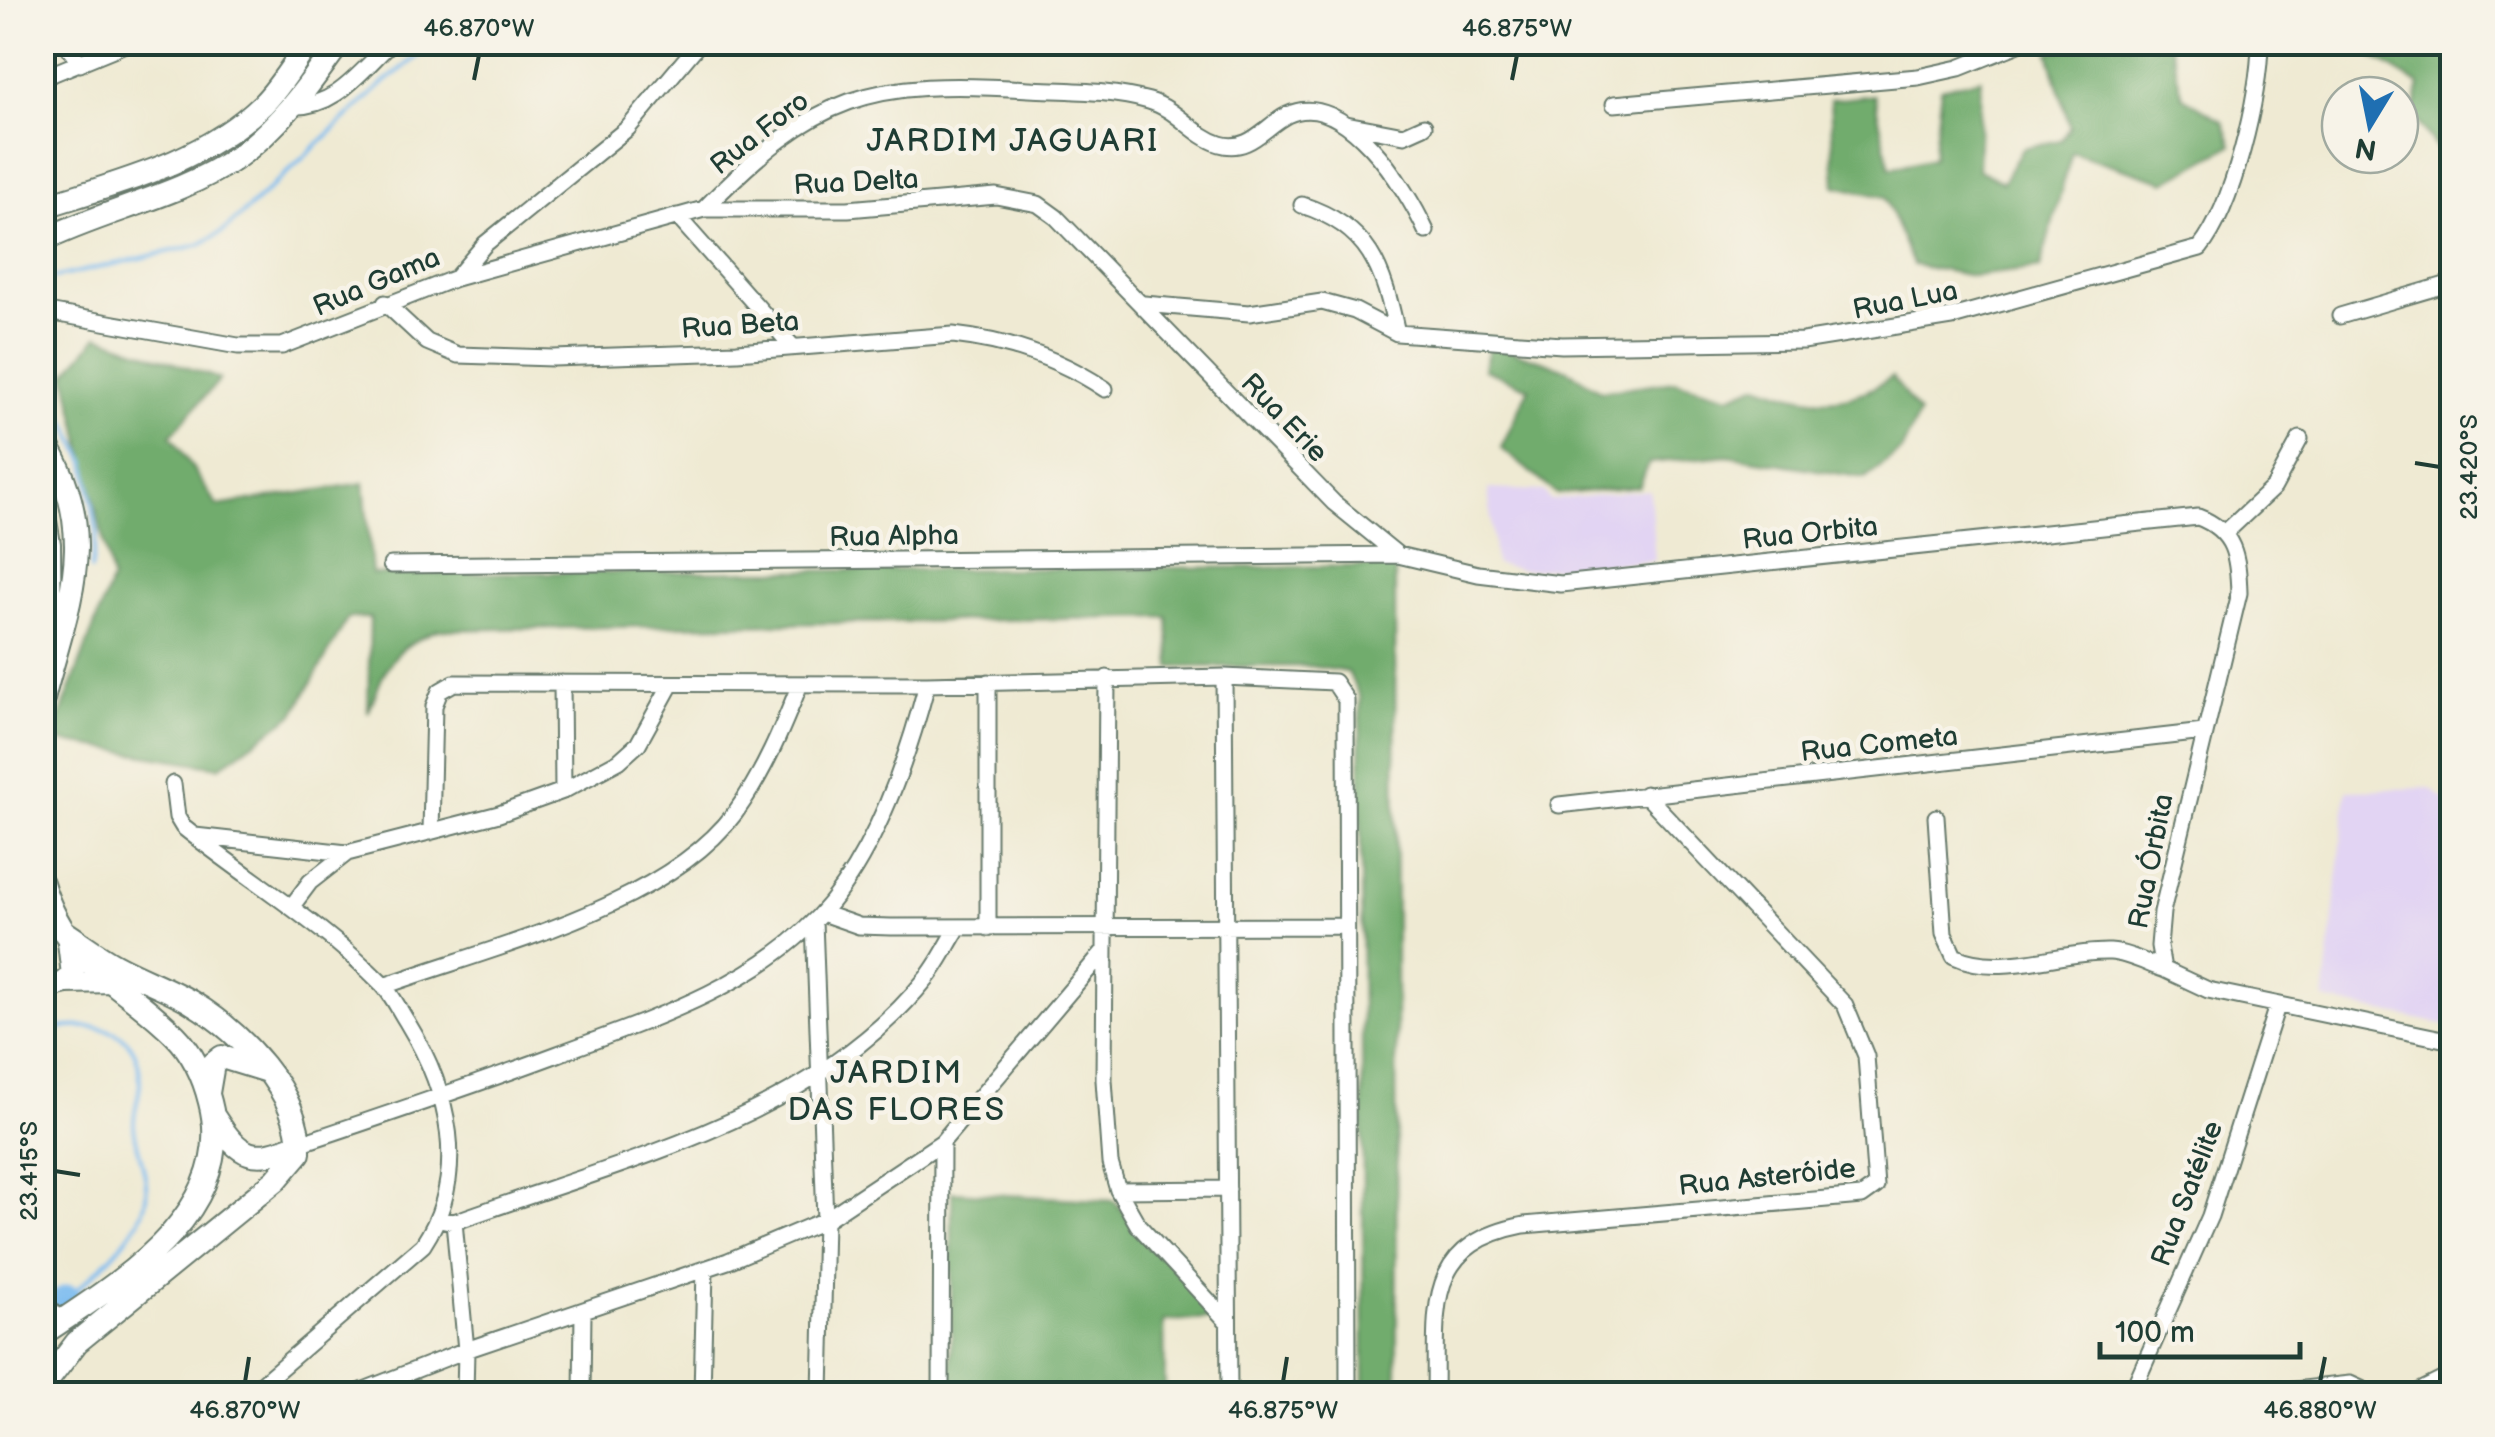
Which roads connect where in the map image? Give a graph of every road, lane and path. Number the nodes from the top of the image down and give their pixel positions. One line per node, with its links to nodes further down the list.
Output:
1 (64, 42): 9 (street)
2 (130, 42): 9 (street)
3 (309, 42): 16 (main road)
4 (340, 42): 12 (main road)
5 (392, 42): 12 (street)
6 (700, 42): 21 (street, Rua Gama)
7 (2024, 42): 11 (street)
8 (2260, 42): 27 (street, Rua Lua)
9 (80, 64): 10 (street)
10 (42, 78)
11 (1614, 104)
12 (292, 106): 20 (main road)
13 (1344, 124): 14 (street); 17 (street, Rua Foro); 19 (street, Rua Foro)
14 (1424, 126)
15 (1302, 205): 27 (street)
16 (42, 208)
17 (704, 210): 18 (street, Rua Delta); 24 (street, Rua Delta)
18 (677, 216): 21 (street, Rua Delta); 28 (street)
19 (1426, 231)
20 (42, 241)
21 (456, 278): 23 (street, Rua Gama)
22 (2452, 283): 26 (street)
23 (385, 304): 25 (street, Rua Gama); 28 (street, Rua Beta)
24 (1144, 304): 27 (street); 34 (street, Rua Erie)
25 (42, 312)
26 (2340, 316)
27 (1396, 333)
28 (792, 346): 29 (street, Rua Beta)
29 (1104, 389)
30 (42, 437): 36 (main road)
31 (2300, 439): 33 (street)
32 (42, 503): 36 (main road)
33 (2226, 532): 34 (street, Rua Orbita); 45 (street, Rua Órbita)
34 (1398, 555): 35 (street, Rua Alpha)
35 (391, 565)
36 (51, 670): 44 (main road)
37 (1224, 677): 38 (street); 57 (street); 58 (street)
38 (1107, 678): 39 (street); 61 (street)
39 (988, 682): 43 (street); 60 (street)
40 (562, 683): 41 (street); 47 (street); 51 (street)
41 (671, 684): 42 (street); 47 (street)
42 (800, 684): 43 (street); 66 (street)
43 (927, 684): 56 (street)
44 (42, 703)
45 (2204, 732): 48 (street, Rua Cometa); 64 (street, Rua Órbita)
46 (173, 784): 52 (street)
47 (563, 791): 51 (street)
48 (1645, 794): 49 (street, Rua Cometa); 100 (street, Rua Asteróide)
49 (1559, 805)
50 (1936, 816): 64 (street)
51 (432, 832): 53 (street)
52 (195, 836): 53 (street); 55 (street)
53 (347, 854): 55 (street)
54 (42, 882): 62 (main road)
55 (292, 906): 66 (street)
56 (818, 917): 59 (street); 73 (street); 75 (street)
57 (1228, 926): 58 (street); 61 (street); 79 (street)
58 (1345, 926): 99 (street)
59 (958, 928): 60 (street); 73 (street)
60 (988, 928): 61 (street)
61 (1106, 929): 63 (street)
62 (65, 935): 65 (main road); 67 (main road); 68 (main road)
63 (1104, 951): 77 (street); 80 (street)
64 (2162, 969): 70 (street, Rua Órbita)
65 (105, 979): 67 (street); 68 (street); 69 (main road)
66 (384, 986): 75 (street)
67 (49, 989): 69 (street)
68 (189, 1001): 72 (main road)
69 (132, 1002): 74 (main road)
70 (2277, 1006): 71 (street, Rua Órbita); 101 (street, Rua Satélite)
71 (2452, 1041)
72 (267, 1072): 74 (main road); 78 (main road)
73 (818, 1073): 81 (street); 82 (street)
74 (208, 1093): 76 (main road)
75 (442, 1097): 78 (street); 81 (street)
76 (214, 1117): 78 (main road); 84 (main road)
77 (942, 1142): 82 (street); 97 (street)
78 (299, 1144): 84 (main road)
79 (1228, 1189): 80 (street); 87 (street)
80 (1118, 1190): 87 (street)
81 (447, 1220): 88 (street); 91 (street)
82 (825, 1220): 83 (street); 96 (street)
83 (705, 1270): 85 (street); 95 (street)
84 (136, 1281): 86 (main road); 90 (main road)
85 (584, 1312): 88 (street); 94 (street)
86 (49, 1313)
87 (1227, 1320): 98 (street)
88 (466, 1350): 92 (street); 93 (street)
89 (2452, 1376): 104 (street)
90 (42, 1388)
91 (250, 1394)
92 (354, 1394)
93 (465, 1394)
94 (582, 1394)
95 (702, 1394)
96 (821, 1394)
97 (941, 1394)
98 (1229, 1394)
99 (1348, 1394)
100 (1436, 1394)
101 (2131, 1394)
102 (2256, 1394): 103 (street)
103 (2372, 1394)
104 (2414, 1394)

